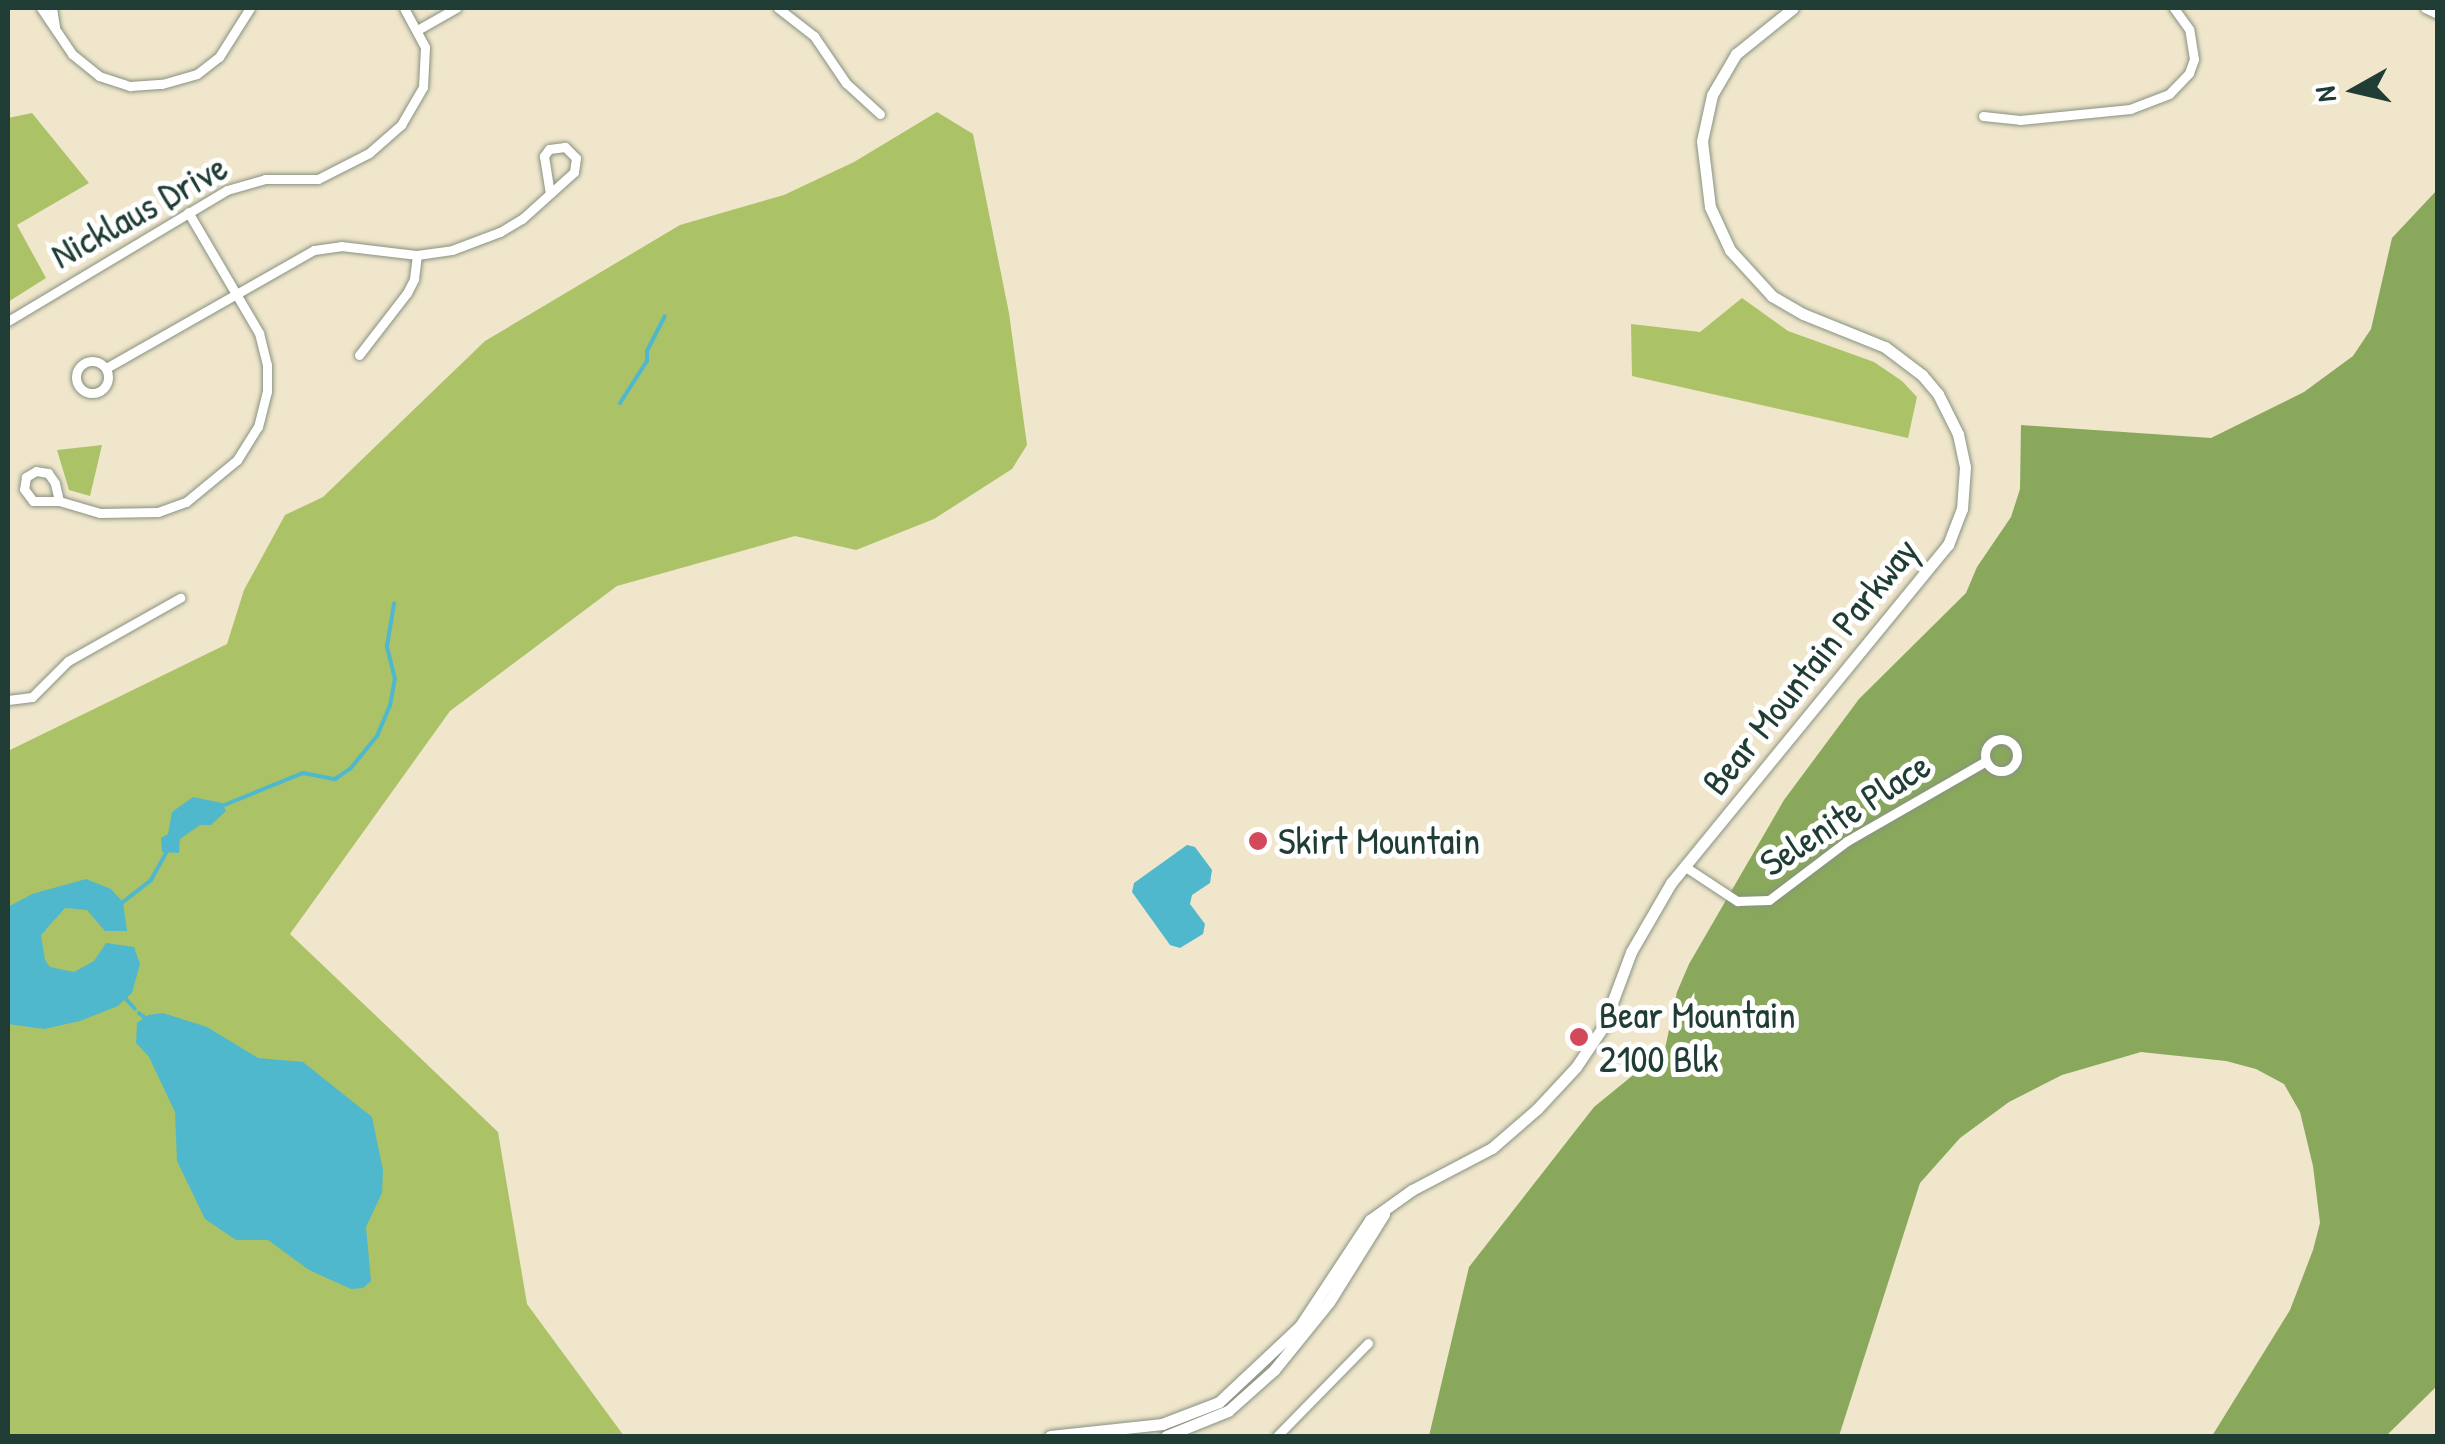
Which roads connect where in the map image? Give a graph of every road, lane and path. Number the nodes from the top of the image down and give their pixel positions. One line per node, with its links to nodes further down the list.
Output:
1 (41, 8): 11 (street)
2 (52, 8): 11 (street)
3 (250, 8): 11 (street)
4 (404, 8): 12 (street, Nicklaus Drive)
5 (456, 8): 12 (street)
6 (778, 8): 13 (street)
7 (1793, 8): 26 (street, Bear Mountain Parkway)
8 (2174, 8): 14 (street)
9 (2425, 8): 10 (street)
10 (2438, 14)
11 (56, 29)
12 (419, 30): 16 (street, Nicklaus Drive)
13 (880, 114)
14 (1982, 116)
15 (550, 193): 15 (street); 17 (street)
16 (188, 212): 18 (street); 19 (street, Nicklaus Drive)
17 (418, 255): 18 (street); 20 (street)
18 (236, 292): 21 (street); 22 (street)
19 (8, 321)
20 (359, 355)
21 (108, 367)
22 (59, 501)
23 (180, 598): 24 (street)
24 (8, 700)
25 (1986, 762): 26 (street, Selenite Place)
26 (1684, 866): 28 (street, Bear Mountain Parkway)
27 (1368, 1343): 30 (street)
28 (1164, 1432): 29 (street, Bear Mountain Parkway)
29 (1050, 1436)
30 (1277, 1436)

